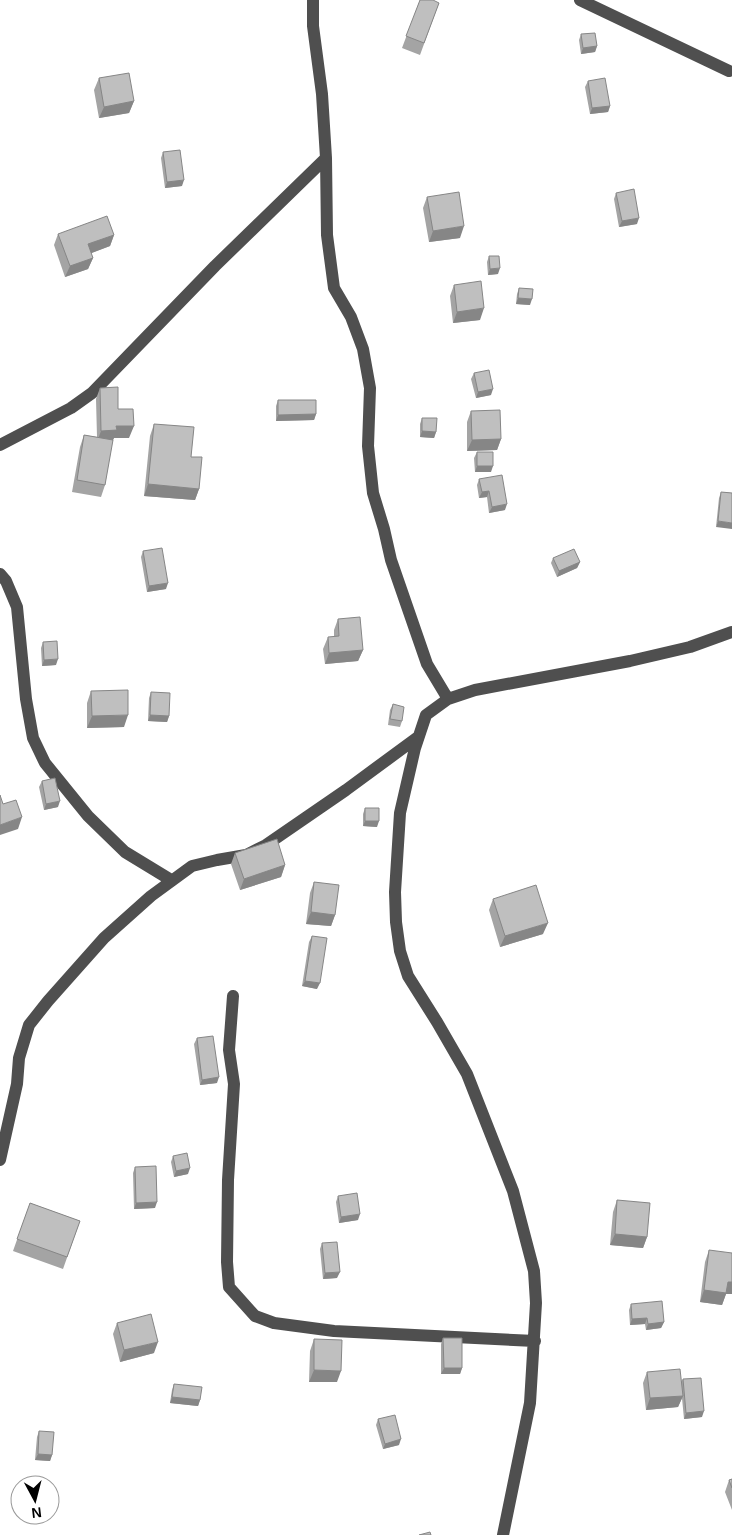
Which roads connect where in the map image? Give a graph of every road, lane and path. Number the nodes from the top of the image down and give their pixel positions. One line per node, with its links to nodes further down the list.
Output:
1 (313, 0): 4 (street)
2 (580, 0): 3 (street)
3 (729, 71)
4 (326, 158): 5 (street); 8 (street)
5 (0, 445)
6 (0, 574): 10 (street)
7 (732, 632): 8 (street)
8 (448, 699): 9 (street)
9 (418, 737): 10 (street); 13 (street)
10 (171, 880): 12 (street)
11 (233, 996): 13 (street)
12 (0, 1160)
13 (535, 1341): 14 (street)
14 (503, 1535)

